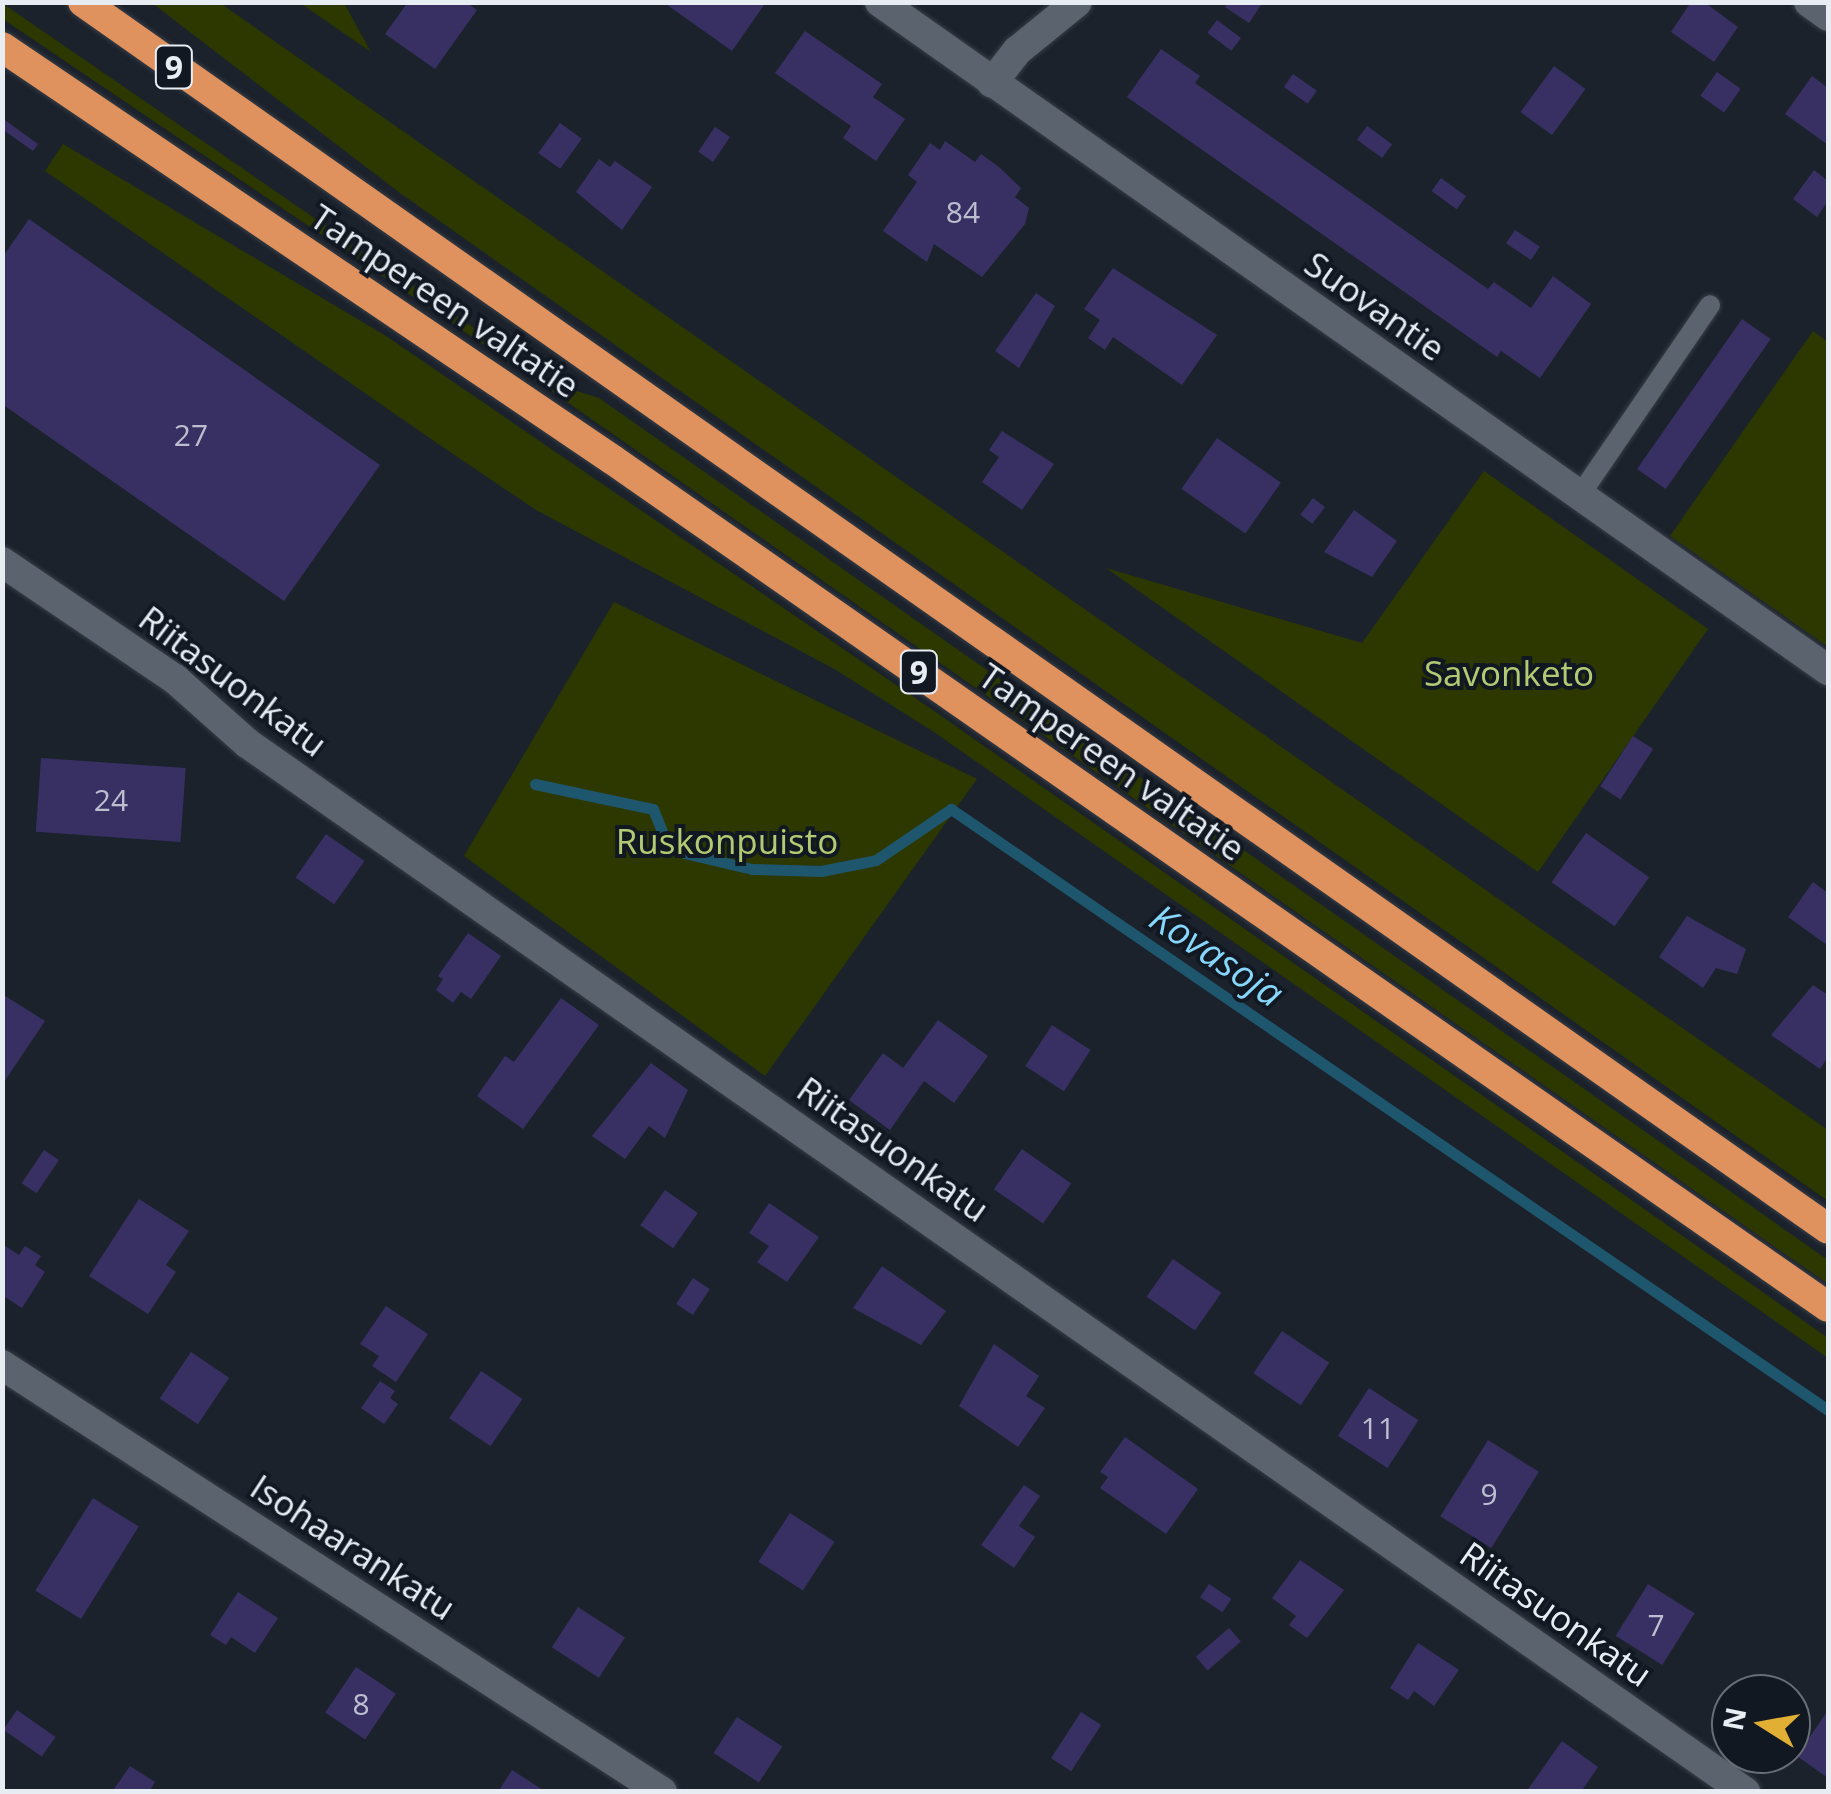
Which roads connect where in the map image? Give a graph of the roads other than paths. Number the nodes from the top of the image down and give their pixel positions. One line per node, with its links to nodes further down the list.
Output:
1 (83, 2): 12 (highway, Tampereen valtatie / 9)
2 (880, 2): 7 (street, Suovantie)
3 (1077, 2): 7 (street)
4 (1809, 2): 5 (street)
5 (1828, 16)
6 (2, 47): 13 (highway, Tampereen valtatie / 9)
7 (992, 83): 9 (street, Suovantie)
8 (1710, 305): 9 (lane)
9 (1580, 496): 11 (street, Suovantie)
10 (2, 562): 16 (street, Riitasuonkatu)
11 (1828, 670)
12 (1828, 1229)
13 (1828, 1306)
14 (2, 1366): 15 (street, Isohaarankatu)
15 (662, 1792)
16 (1745, 1792)

